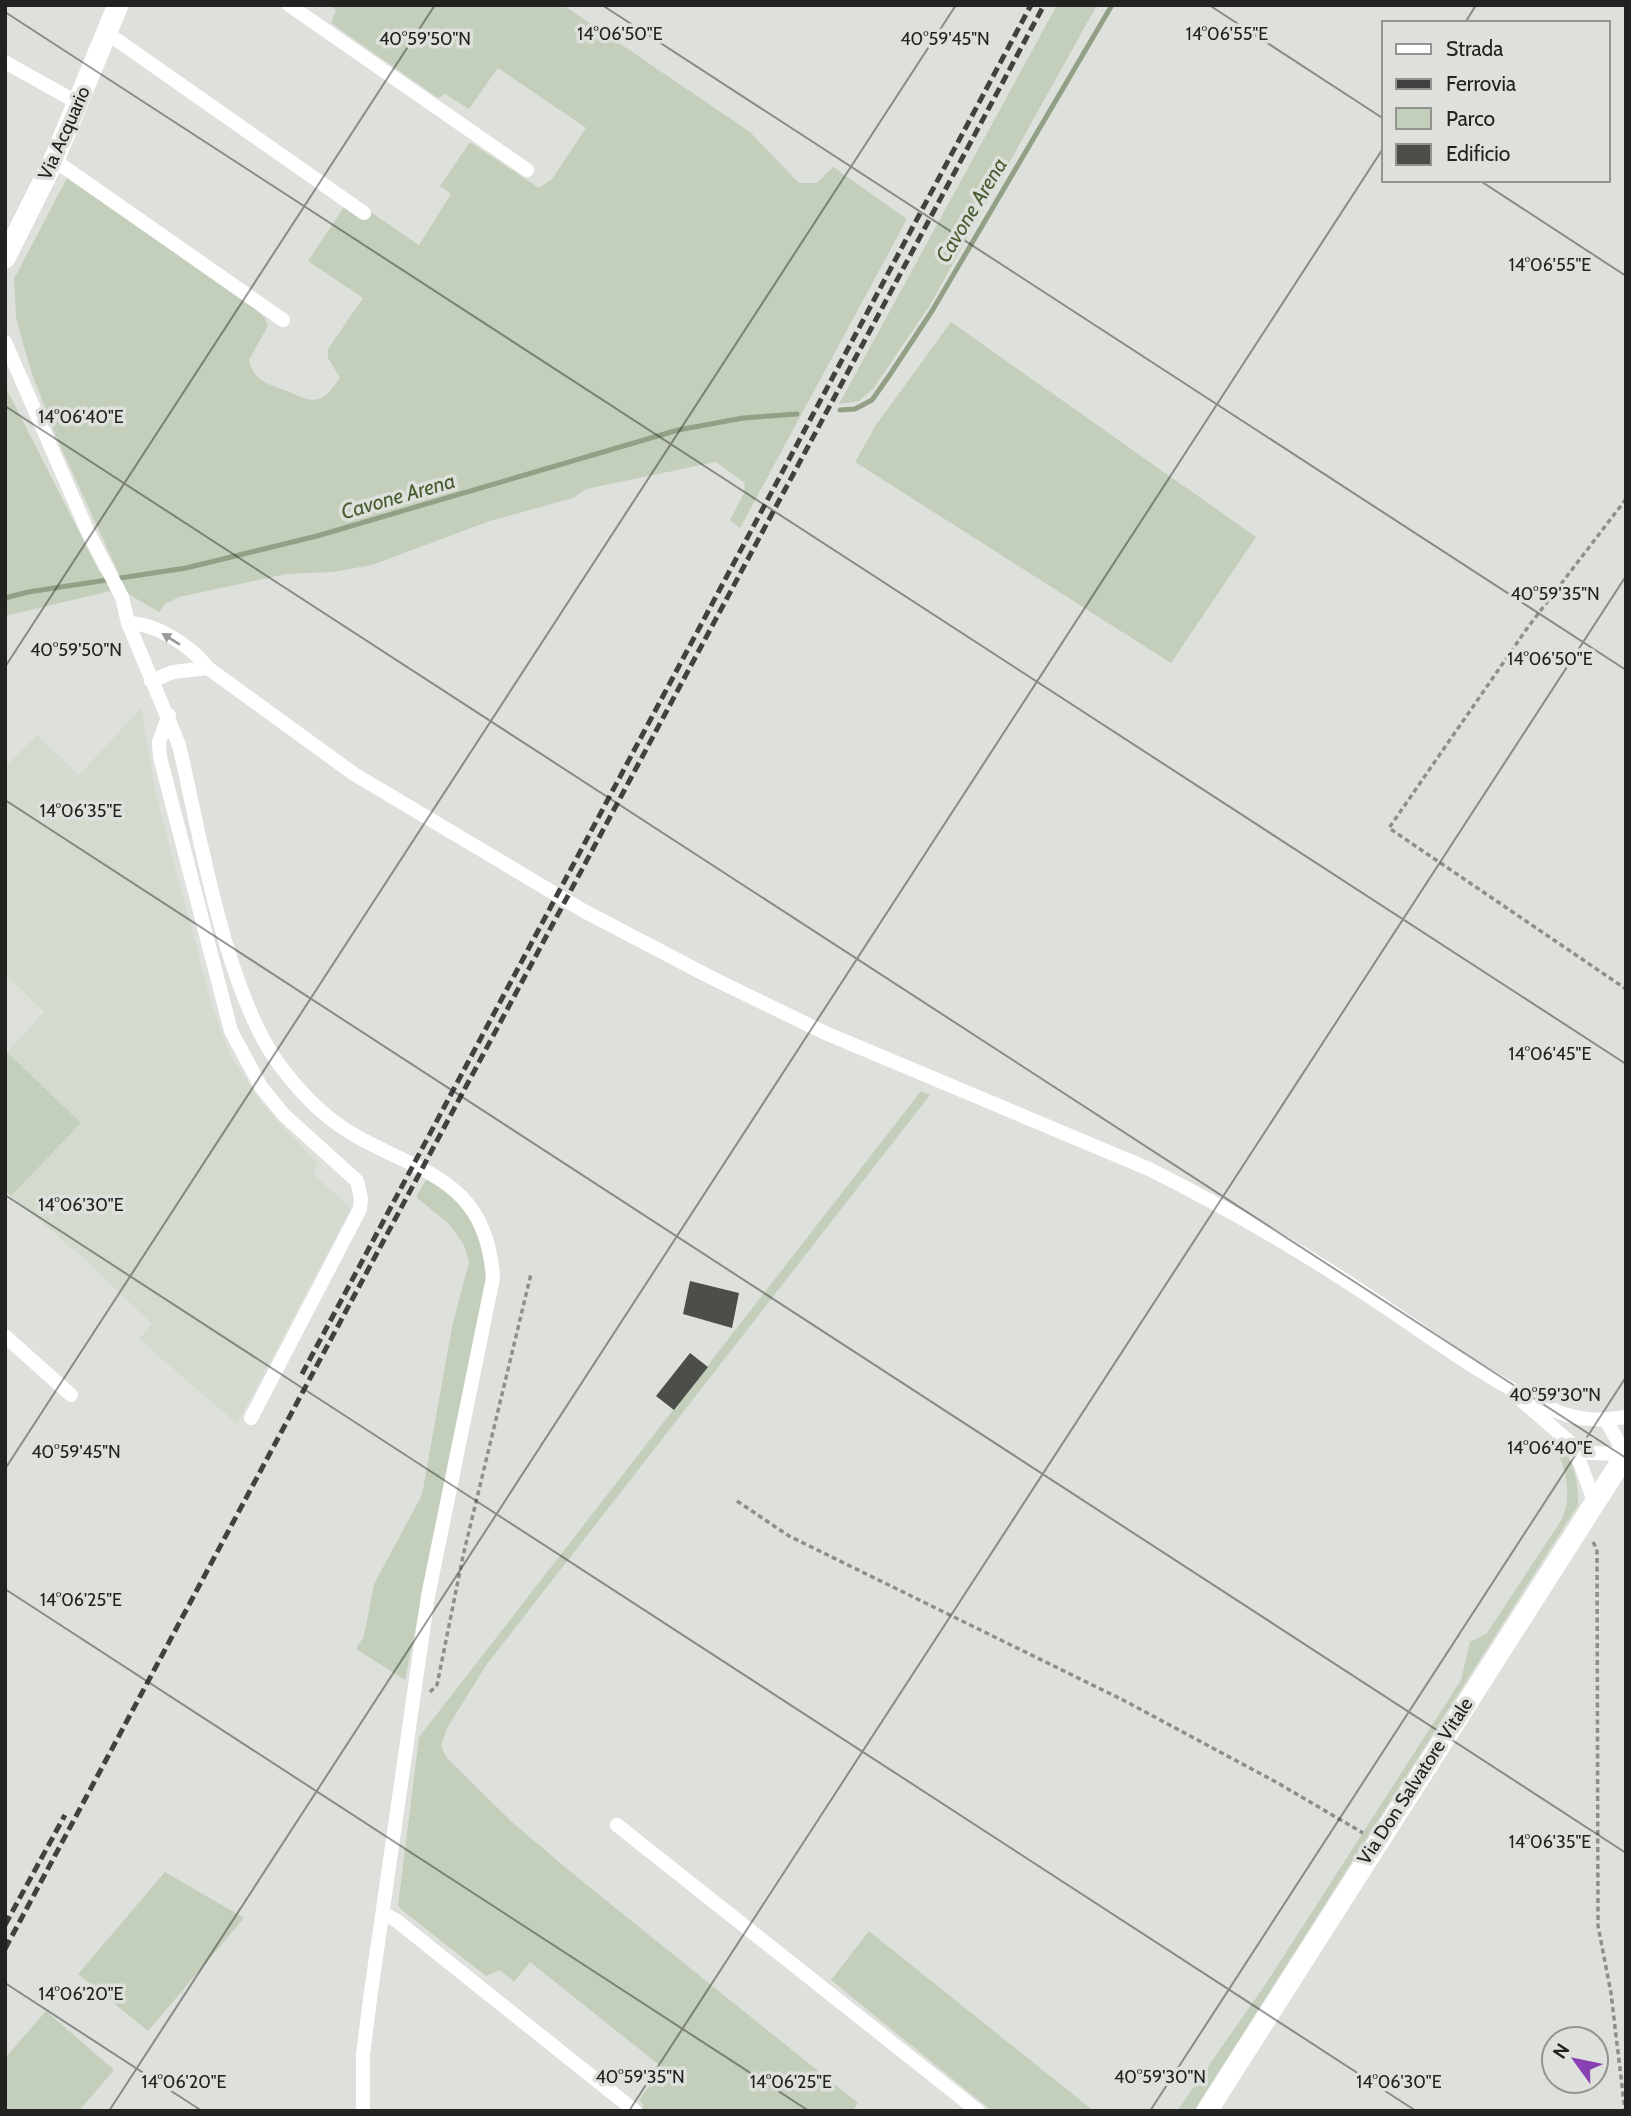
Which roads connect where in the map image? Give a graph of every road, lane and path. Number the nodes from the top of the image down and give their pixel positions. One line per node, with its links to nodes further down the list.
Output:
1 (118, 5): 3 (street, Via Acquario)
2 (289, 5): 7 (street)
3 (107, 33): 5 (street, Via Acquario); 8 (street)
4 (5, 62): 5 (street)
5 (78, 103): 6 (street, Via Acquario)
6 (54, 160): 9 (street, Via Acquario); 10 (street)
7 (527, 170)
8 (364, 214)
9 (5, 258)
10 (283, 320)
11 (5, 342): 13 (street)
12 (1626, 499): 17 (path)
13 (128, 622): 14 (street, one-way to 13); 15 (street)
14 (208, 668): 15 (street); 20 (street)
15 (151, 681): 16 (street)
16 (169, 715): 23 (street); 30 (street)
17 (1626, 989)
18 (531, 1274): 30 (path)
19 (5, 1336): 21 (street)
20 (1502, 1383): 24 (street); 25 (street)
21 (71, 1395)
22 (1626, 1417): 24 (street)
23 (251, 1418)
24 (1606, 1420): 26 (street)
25 (1574, 1446): 26 (street); 28 (street)
26 (1626, 1454): 28 (street, Via Don Salvatore Vitale)
27 (737, 1501): 32 (path)
28 (1594, 1501): 29 (street, Via Don Salvatore Vitale)
29 (1581, 1523): 32 (street, Via Don Salvatore Vitale); 38 (path)
30 (415, 1693): 33 (street)
31 (617, 1825): 36 (street)
32 (1377, 1840): 37 (street, Via Don Salvatore Vitale)
33 (383, 1913): 34 (street); 35 (street)
34 (363, 2111)
35 (635, 2111)
36 (978, 2111)
37 (1207, 2111)
38 (1625, 2111)

